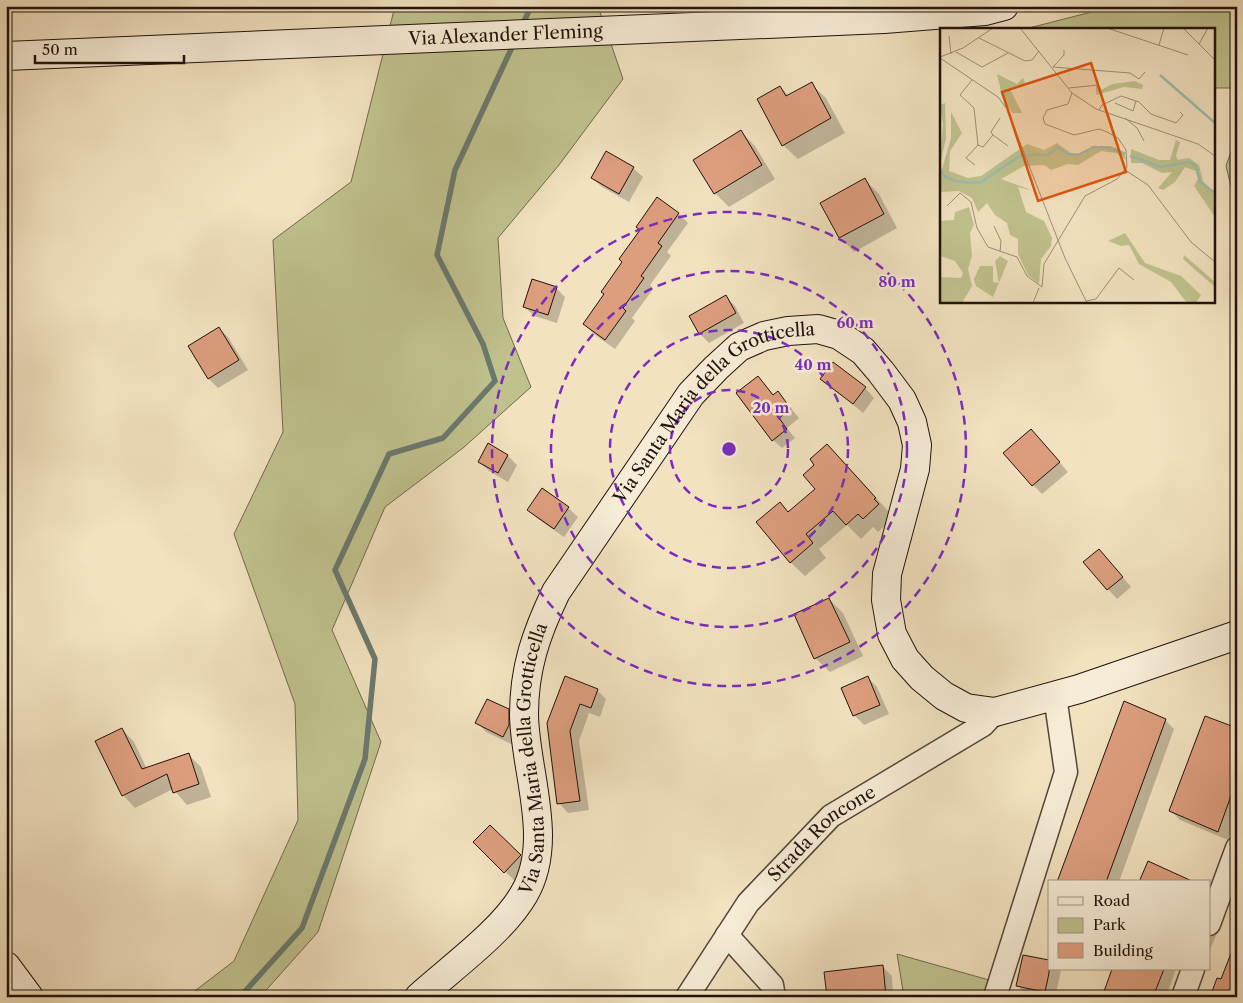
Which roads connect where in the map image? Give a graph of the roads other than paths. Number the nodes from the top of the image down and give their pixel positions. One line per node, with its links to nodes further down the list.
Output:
1 (1004, 6): 2 (street, Via Alexander Fleming)
2 (6, 56)
3 (1237, 635): 4 (street, Via Santa Maria della Grotticella)
4 (1055, 696): 5 (street, Via Santa Maria della Grotticella); 15 (street)
5 (995, 712): 8 (street, Strada Roncone); 12 (street, Via Santa Maria della Grotticella)
6 (1237, 848): 7 (street)
7 (1210, 921)
8 (727, 935): 13 (street, Strada Roncone); 14 (street)
9 (6, 966): 11 (street)
10 (1193, 970): 16 (street)
11 (29, 997)
12 (419, 997)
13 (686, 997)
14 (774, 997)
15 (995, 997)
16 (1183, 997)

